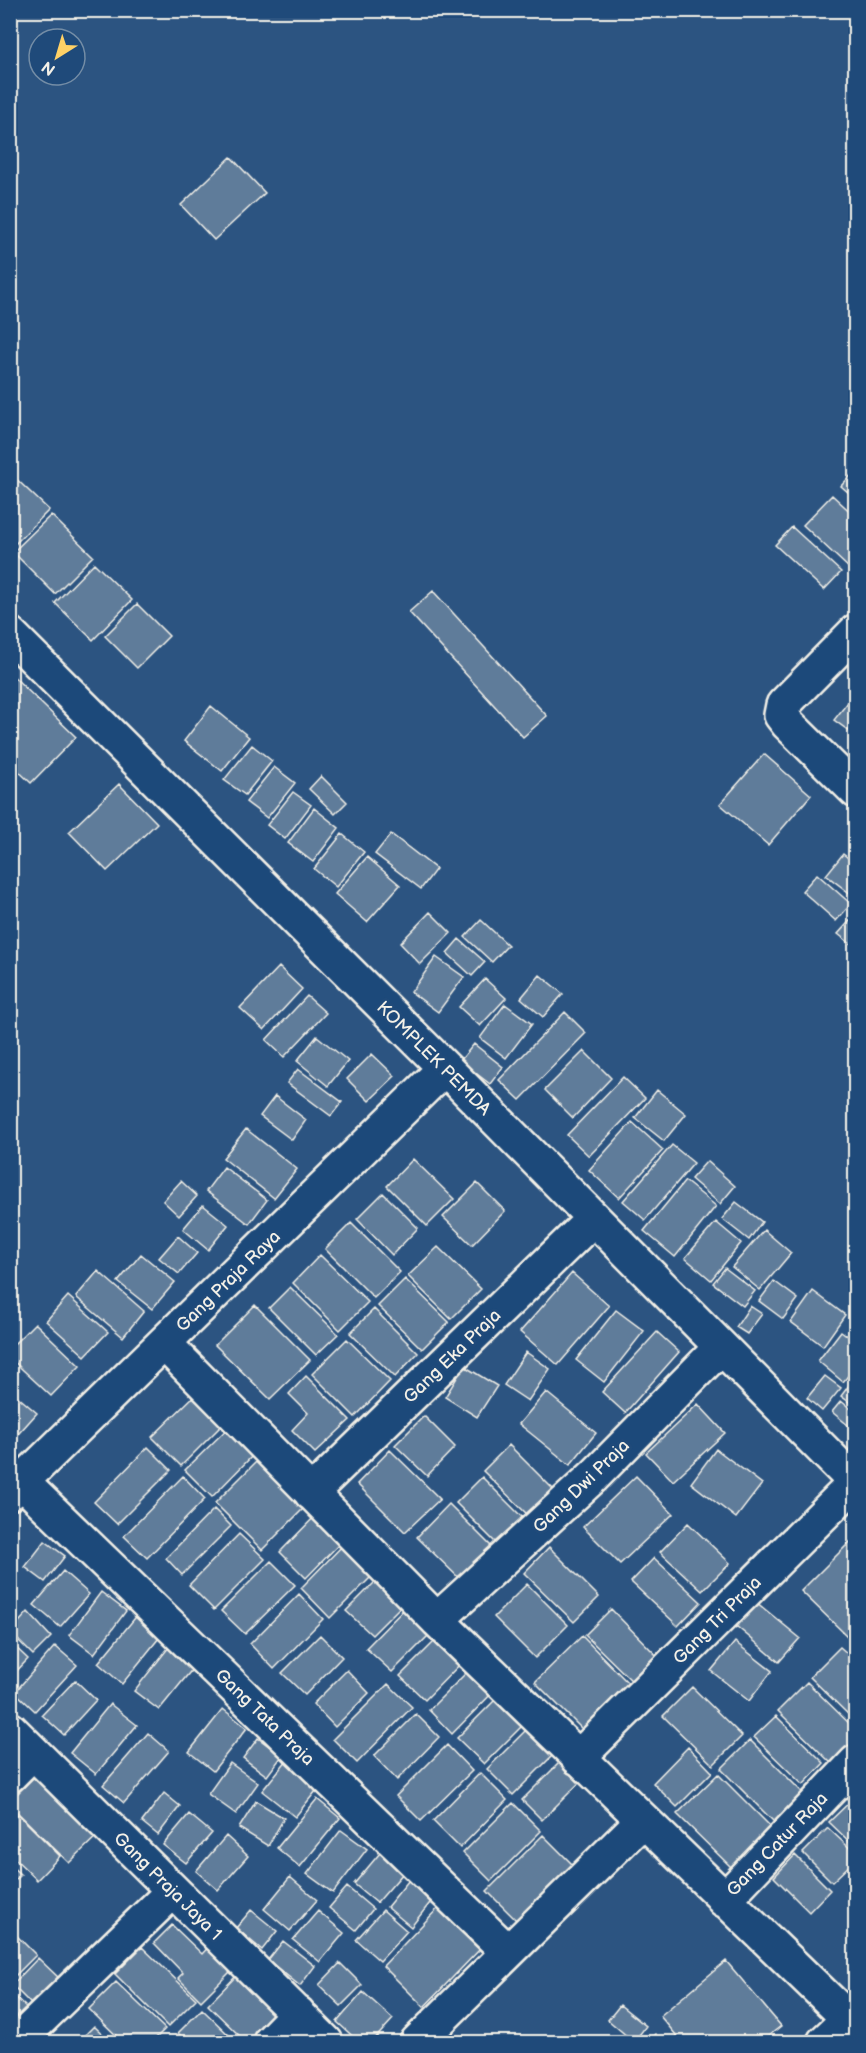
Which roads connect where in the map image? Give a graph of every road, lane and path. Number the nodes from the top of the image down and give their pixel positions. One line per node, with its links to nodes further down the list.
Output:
1 (855, 631): 3 (street)
2 (10, 634): 4 (street, KOMPLEK PEMDA)
3 (855, 791)
4 (445, 1068): 5 (street, KOMPLEK PEMDA); 6 (street, Gang Praja Raya)
5 (593, 1219): 7 (street, KOMPLEK PEMDA); 10 (street, Gang Eka Praja)
6 (164, 1343): 9 (street, Gang Praja Raya); 10 (street)
7 (720, 1348): 8 (street, KOMPLEK PEMDA); 11 (street, Gang Dwi Praja)
8 (855, 1483): 13 (street, Gang Tri Praja)
9 (16, 1487): 18 (street, Gang Tata Praja)
10 (311, 1493): 11 (street)
11 (436, 1620): 13 (street)
12 (18, 1752): 16 (street, Gang Praja Jaya 1)
13 (578, 1758): 15 (street)
14 (855, 1762): 17 (street, Gang Catur Raja)
15 (642, 1821): 17 (street); 18 (street)
16 (173, 1891): 19 (street, Gang Praja Jaya 1); 21 (street)
17 (724, 1900): 20 (street)
18 (508, 1952): 24 (street)
19 (298, 2013): 22 (street); 23 (street, Gang Praja Jaya 1)
20 (853, 2019): 25 (street)
21 (17, 2043)
22 (270, 2043)
23 (326, 2043)
24 (417, 2043)
25 (824, 2043)

